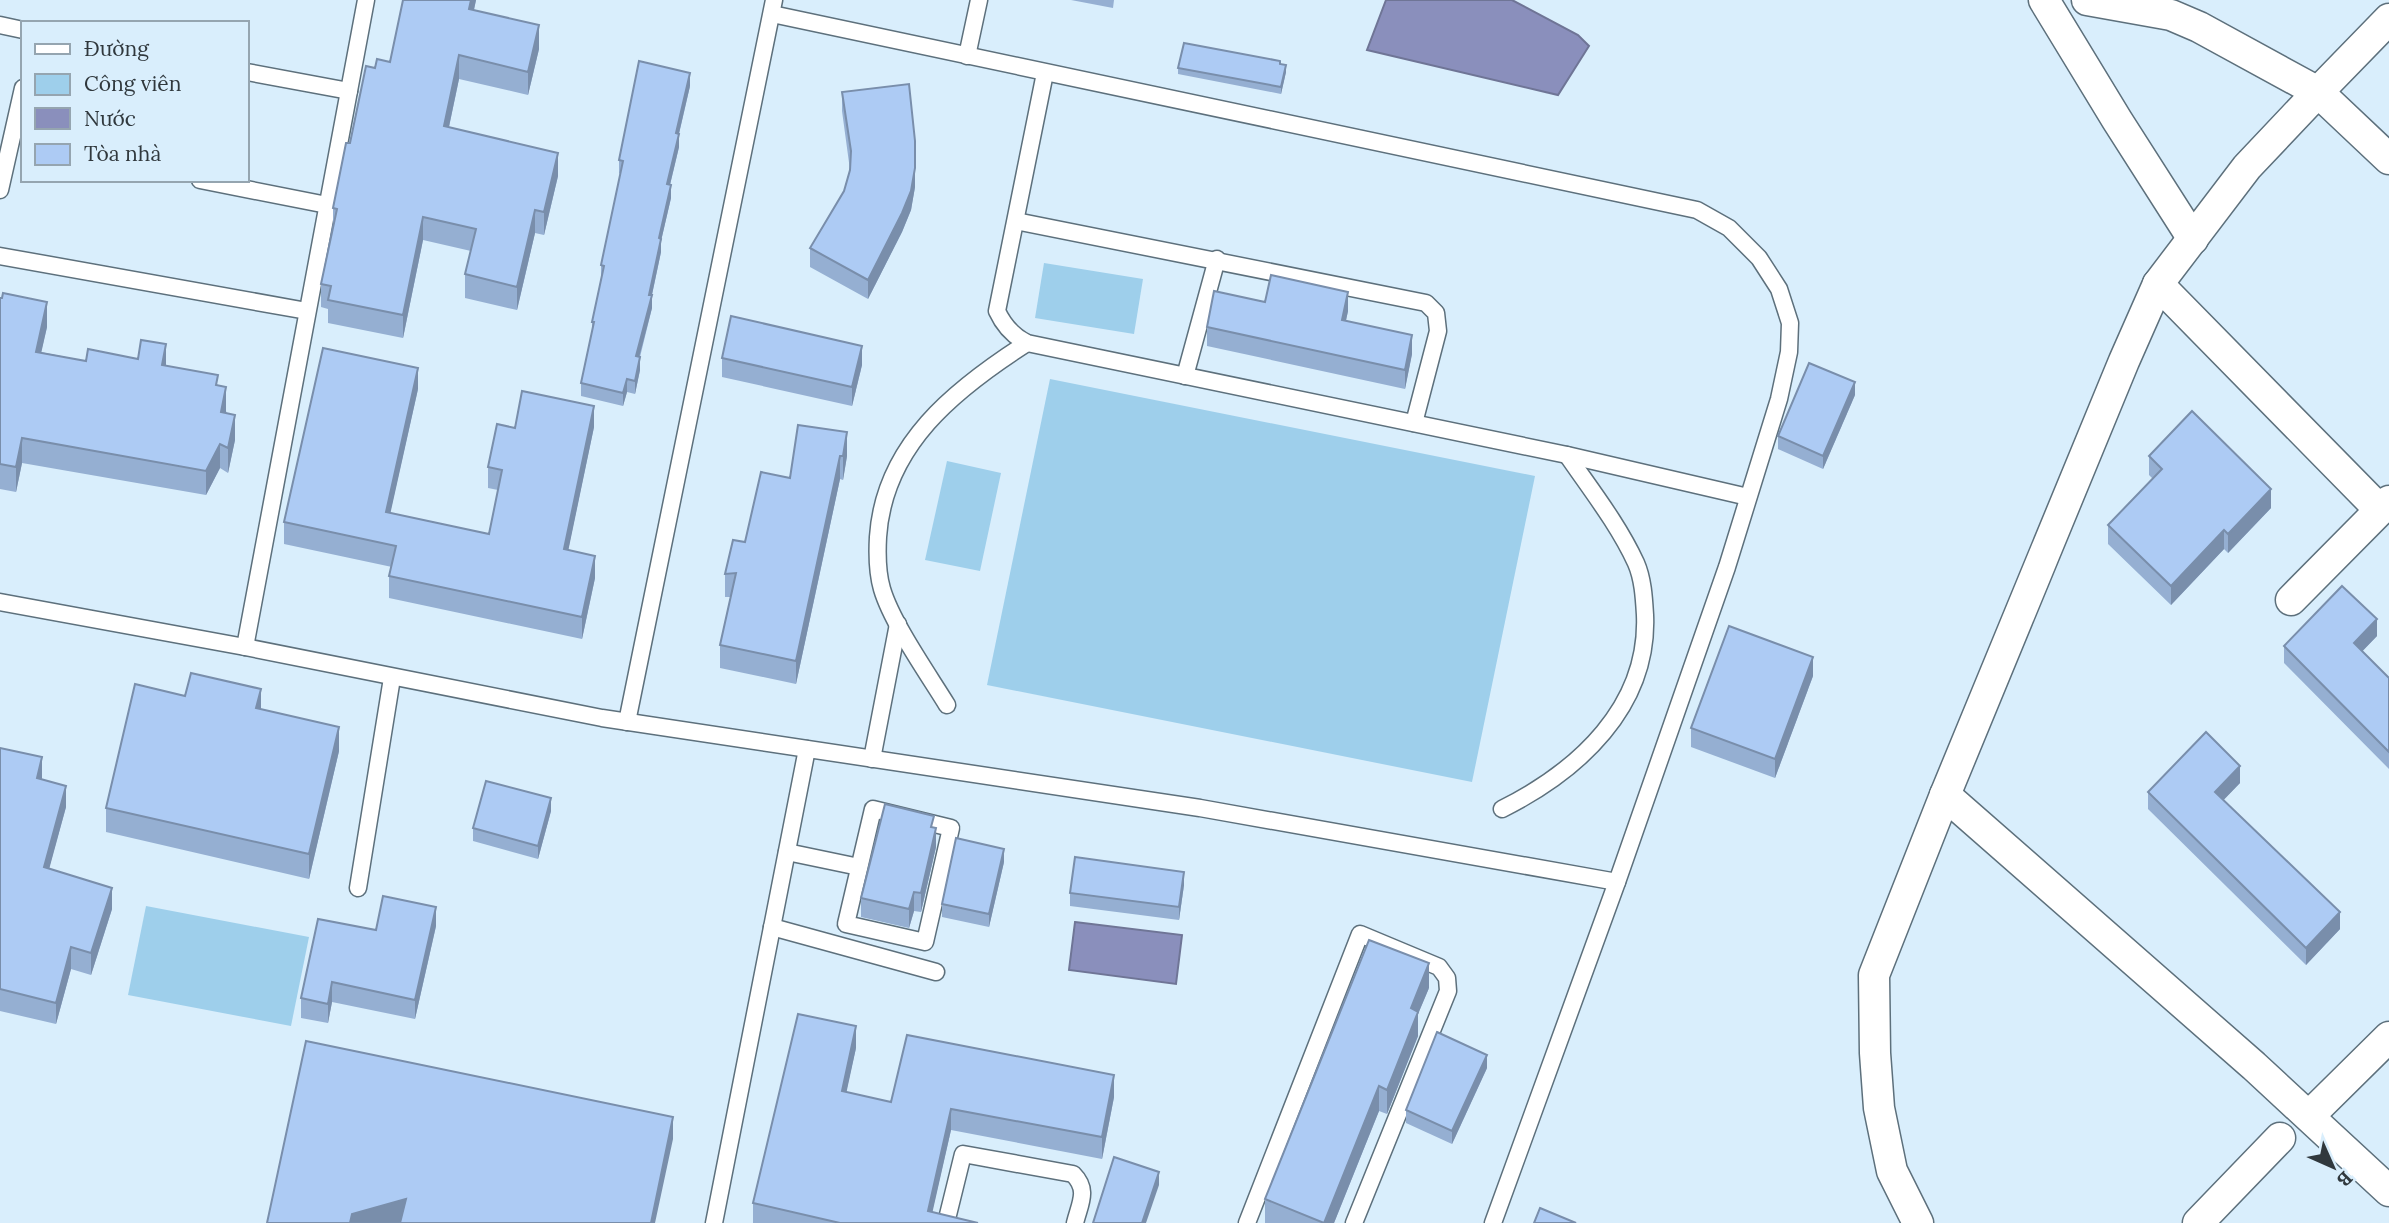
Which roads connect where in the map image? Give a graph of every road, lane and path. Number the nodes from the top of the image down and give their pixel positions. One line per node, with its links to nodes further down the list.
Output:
1 (366, 0): 12 (lane)
2 (979, 0): 9 (lane)
3 (2045, 0): 21 (street)
4 (2087, 0): 13 (street)
5 (773, 7): 9 (lane); 38 (lane)
6 (2389, 19): 13 (street)
7 (0, 25): 8 (lane)
8 (21, 30)
9 (967, 56): 11 (lane)
10 (248, 72): 12 (lane)
11 (1045, 73): 20 (lane); 30 (lane)
12 (349, 91): 19 (lane)
13 (2318, 92): 16 (street); 21 (street)
14 (21, 104): 15 (lane)
15 (16, 145): 18 (lane)
16 (2389, 159)
17 (210, 182): 19 (lane)
18 (0, 190)
19 (327, 205): 25 (lane)
20 (1016, 221): 23 (lane); 26 (lane)
21 (2193, 239): 24 (street)
22 (0, 256): 25 (lane)
23 (1217, 259): 27 (lane); 28 (lane)
24 (2158, 285): 31 (street); 41 (street)
25 (307, 311): 35 (lane)
26 (1027, 342): 27 (lane); 34 (lane)
27 (1185, 376): 28 (lane)
28 (1415, 423): 29 (lane)
29 (1567, 455): 30 (lane); 42 (lane)
30 (1748, 497): 45 (lane)
31 (2385, 506): 32 (street)
32 (2291, 600)
33 (0, 602): 35 (lane)
34 (898, 624): 37 (lane); 40 (lane)
35 (245, 647): 36 (lane)
36 (392, 678): 38 (lane); 46 (lane)
37 (947, 705)
38 (627, 722): 39 (lane)
39 (807, 749): 40 (lane); 43 (lane)
40 (873, 759): 45 (lane)
41 (1945, 795): 50 (street); 59 (street)
42 (1502, 809)
43 (787, 852): 44 (lane); 47 (lane)
44 (859, 867): 44 (lane)
45 (1617, 882): 58 (lane)
46 (358, 888)
47 (772, 928): 48 (lane); 53 (lane)
48 (936, 972)
49 (2389, 1037): 50 (street)
50 (2309, 1116): 52 (street)
51 (2280, 1138): 60 (street)
52 (2389, 1191)
53 (713, 1223)
54 (947, 1223): 55 (lane)
55 (1076, 1223)
56 (1247, 1223): 57 (lane)
57 (1354, 1223)
58 (1493, 1223)
59 (1918, 1223)
60 (2198, 1223)

